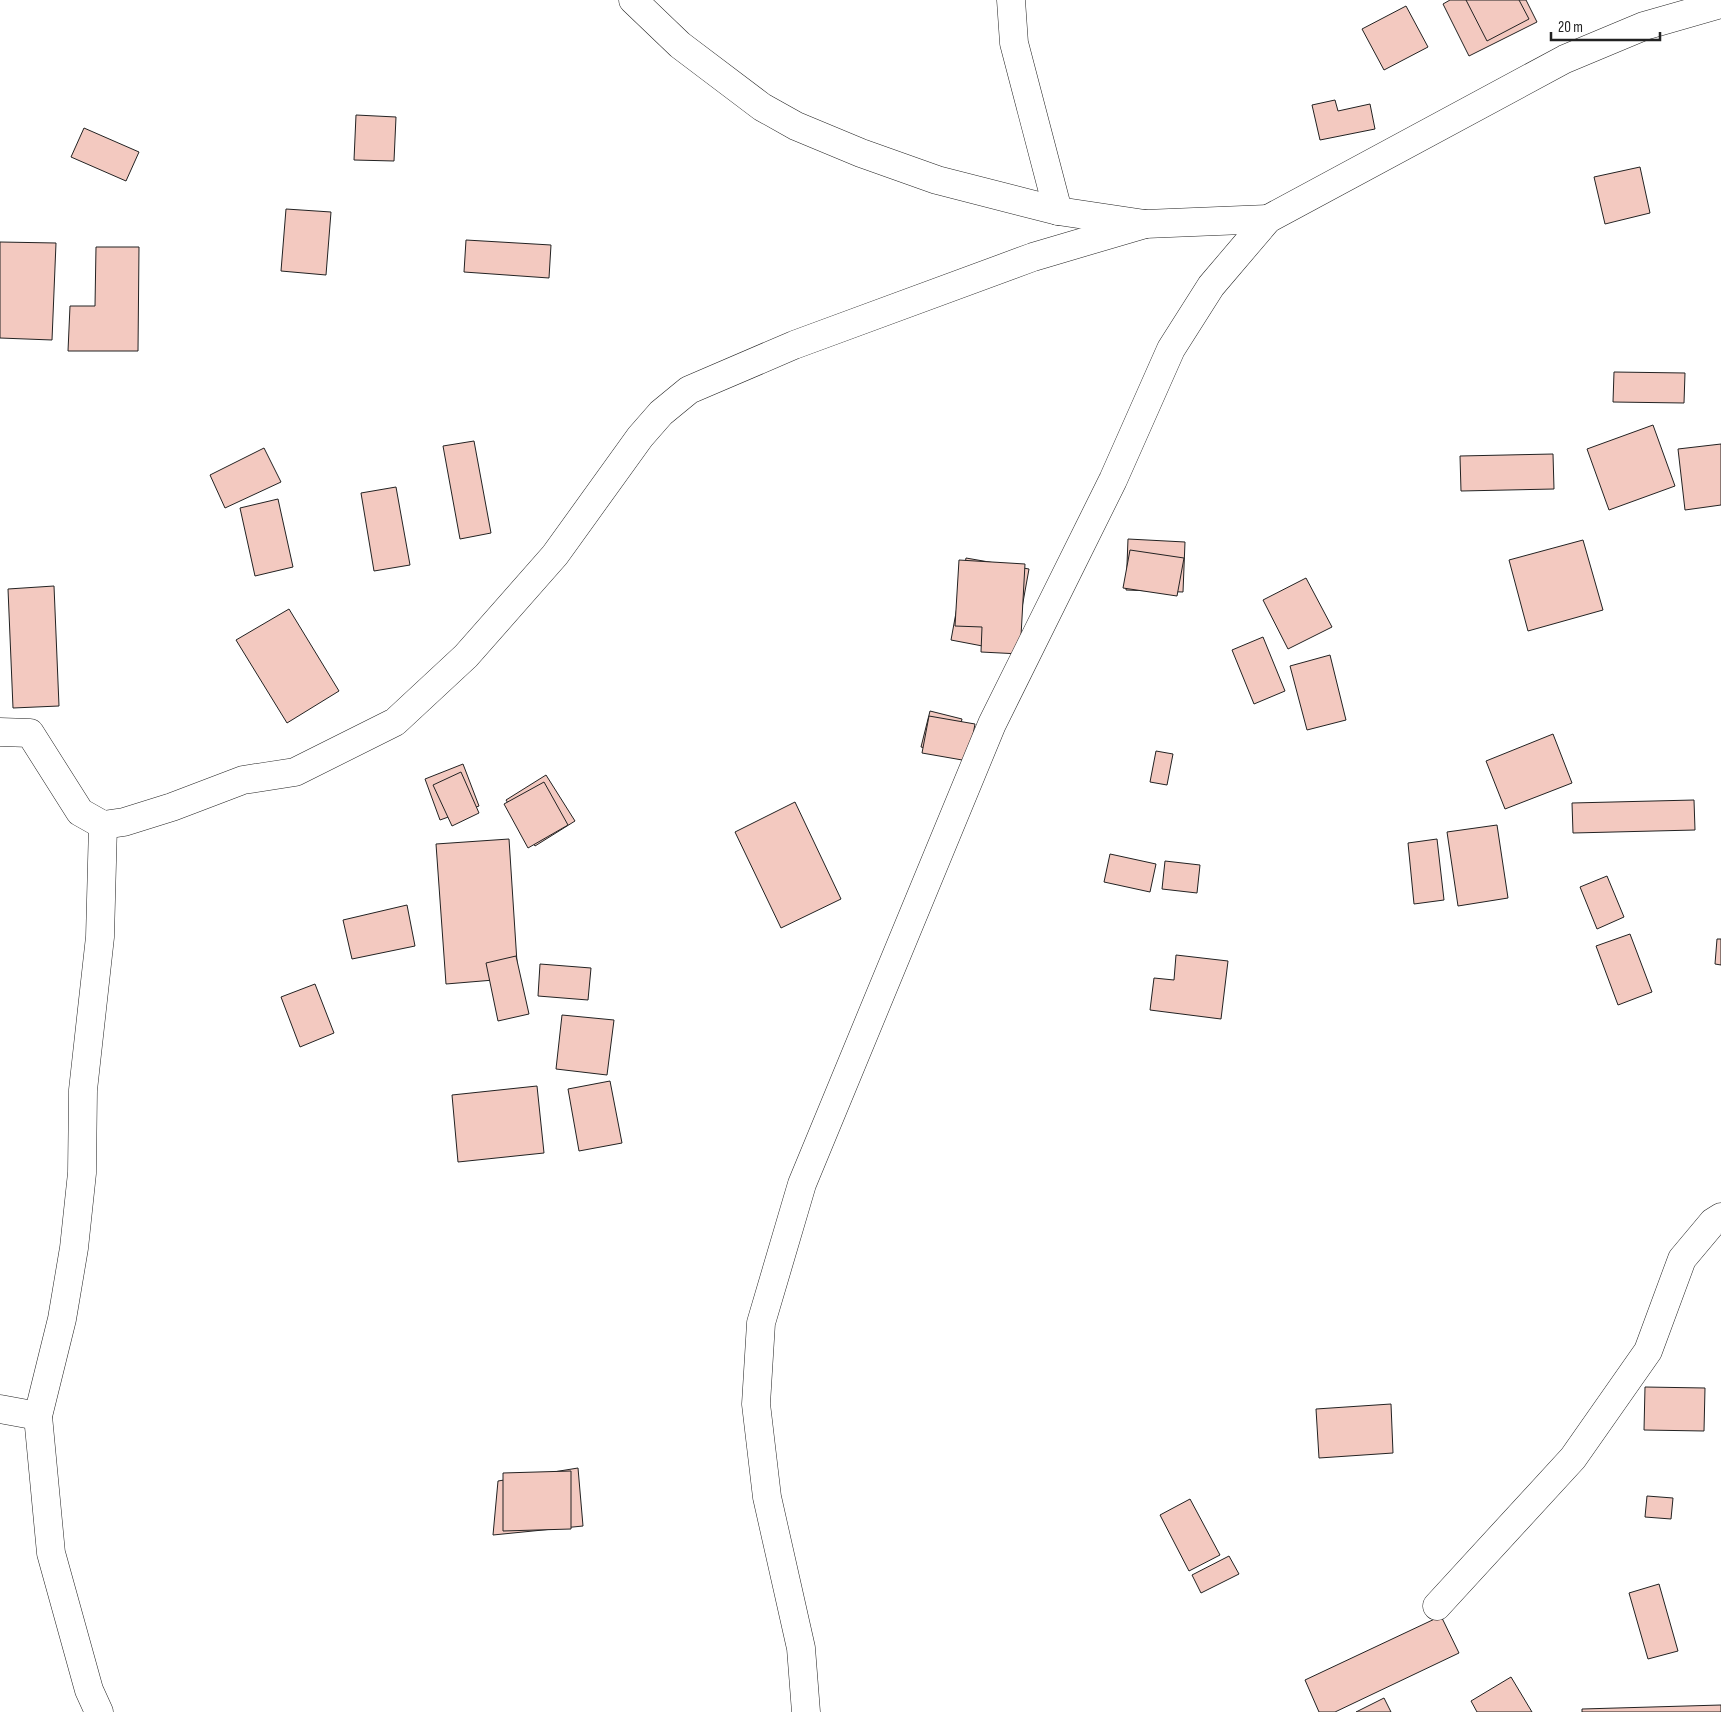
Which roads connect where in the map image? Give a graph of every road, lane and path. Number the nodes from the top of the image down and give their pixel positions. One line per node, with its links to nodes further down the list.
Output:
1 (633, 0): 4 (street)
2 (1011, 0): 4 (street)
3 (1721, 4): 5 (street)
4 (1058, 211): 6 (street)
5 (1268, 220): 6 (street); 14 (street)
6 (1145, 224): 8 (street)
7 (0, 732): 8 (street)
8 (103, 825): 11 (street)
9 (1721, 1217): 12 (street)
10 (0, 1409): 11 (street)
11 (38, 1416): 13 (street)
12 (1436, 1606)
13 (99, 1712)
14 (806, 1712)

